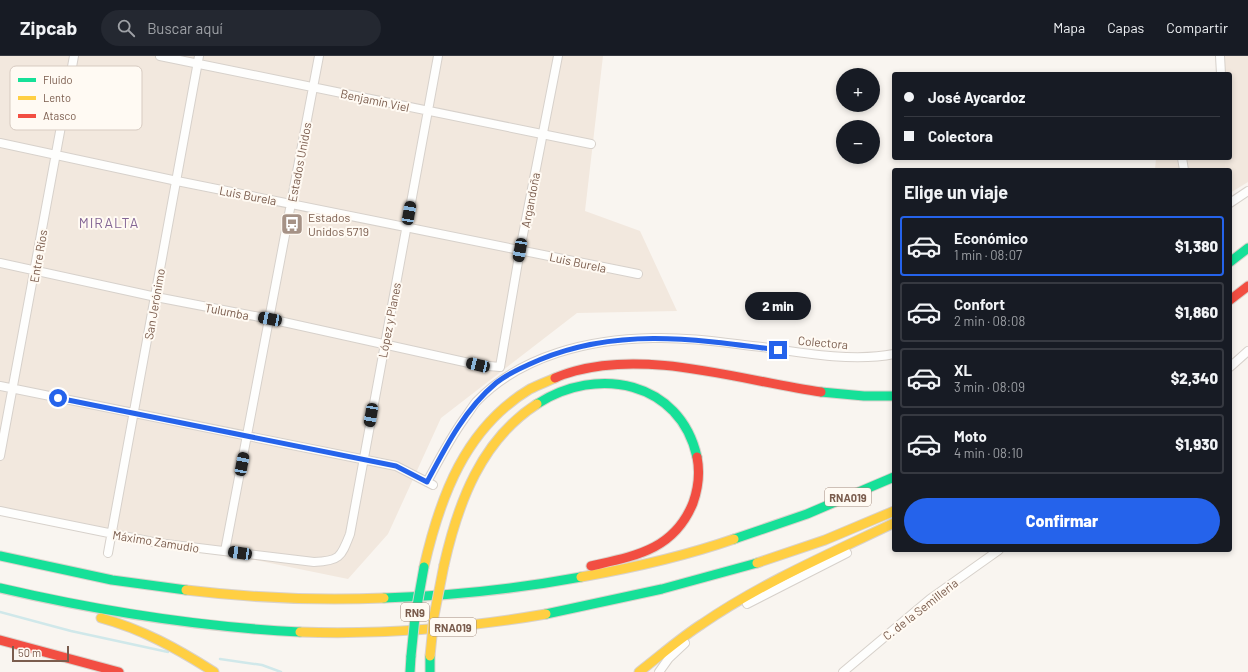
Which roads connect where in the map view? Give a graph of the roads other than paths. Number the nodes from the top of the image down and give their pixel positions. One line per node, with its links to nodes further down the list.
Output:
1 (74, 56): 8 (street, Entre Ríos)
2 (160, 56): 7 (street, Benjamín Viel)
3 (319, 56): 10 (street, Estados Unidos)
4 (438, 56): 11 (street, López y Planes)
5 (558, 56): 13 (street, Argandoña)
6 (1220, 56): 9 (street)
7 (199, 60): 10 (street, Benjamín Viel); 17 (street, San Jerónimo)
8 (72, 66)
9 (1221, 72)
10 (313, 87): 11 (street, Benjamín Viel); 20 (street, Estados Unidos)
11 (428, 112): 13 (street, Benjamín Viel); 21 (street, López y Planes)
12 (60, 130): 16 (street, Entre Ríos)
13 (543, 134): 15 (street, Benjamín Viel); 24 (street, Argandoña)
14 (0, 143): 16 (street, Luis Burela)
15 (591, 144)
16 (56, 154): 17 (street, Luis Burela); 28 (street, Entre Ríos)
17 (177, 181): 20 (street, Luis Burela); 31 (street, San Jerónimo)
18 (1248, 191): 19 (street)
19 (1232, 202)
20 (292, 204): 21 (street, Luis Burela); 33 (street, Estados Unidos)
21 (406, 228): 24 (street, Luis Burela); 34 (street, López y Planes)
22 (1248, 245): 25 (main road)
23 (1248, 248): 26 (main road)
24 (520, 250): 29 (street, Luis Burela); 38 (street, Argandoña)
25 (1232, 253)
26 (1232, 260)
27 (0, 263): 28 (street, Tulumba)
28 (35, 270): 31 (street, Tulumba); 40 (street, Entre Ríos)
29 (638, 274)
30 (1248, 286): 32 (main road)
31 (156, 297): 33 (street, Tulumba); 42 (street, San Jerónimo)
32 (1232, 298)
33 (270, 319): 34 (street, Tulumba); 43 (street, Estados Unidos)
34 (384, 344): 38 (street, Tulumba); 45 (street, López y Planes)
35 (1248, 351): 37 (street)
36 (892, 354): 45 (street, Colectora)
37 (1232, 365)
38 (500, 367)
39 (0, 386): 40 (street)
40 (12, 389): 42 (street); 44 (street, Entre Ríos)
41 (892, 396): 63 (main road, RN9, bridge)
42 (134, 412): 43 (street); 51 (street, San Jerónimo)
43 (248, 435): 45 (street); 52 (street, Estados Unidos)
44 (0, 456)
45 (364, 458): 56 (street, López y Planes)
46 (892, 478): 59 (main road, RNA019)
47 (0, 511): 51 (street, Máximo Zamudio)
48 (892, 512): 57 (main road, RNA019)
49 (892, 524): 65 (main road)
50 (892, 531): 66 (street)
51 (111, 534): 52 (street, Máximo Zamudio); 54 (street, San Jerónimo)
52 (225, 551): 56 (street, Máximo Zamudio)
53 (996, 552): 67 (street, C. de la Semilleria)
54 (108, 553)
55 (0, 556): 59 (main road, RNA019)
56 (314, 562)
57 (0, 588)
58 (0, 591): 62 (main road)
59 (310, 600): 64 (main road, RN9, bridge)
60 (0, 640): 61 (main road)
61 (119, 672)
62 (214, 672)
63 (410, 672)
64 (430, 672)
65 (639, 672)
66 (659, 672)
67 (843, 672)

